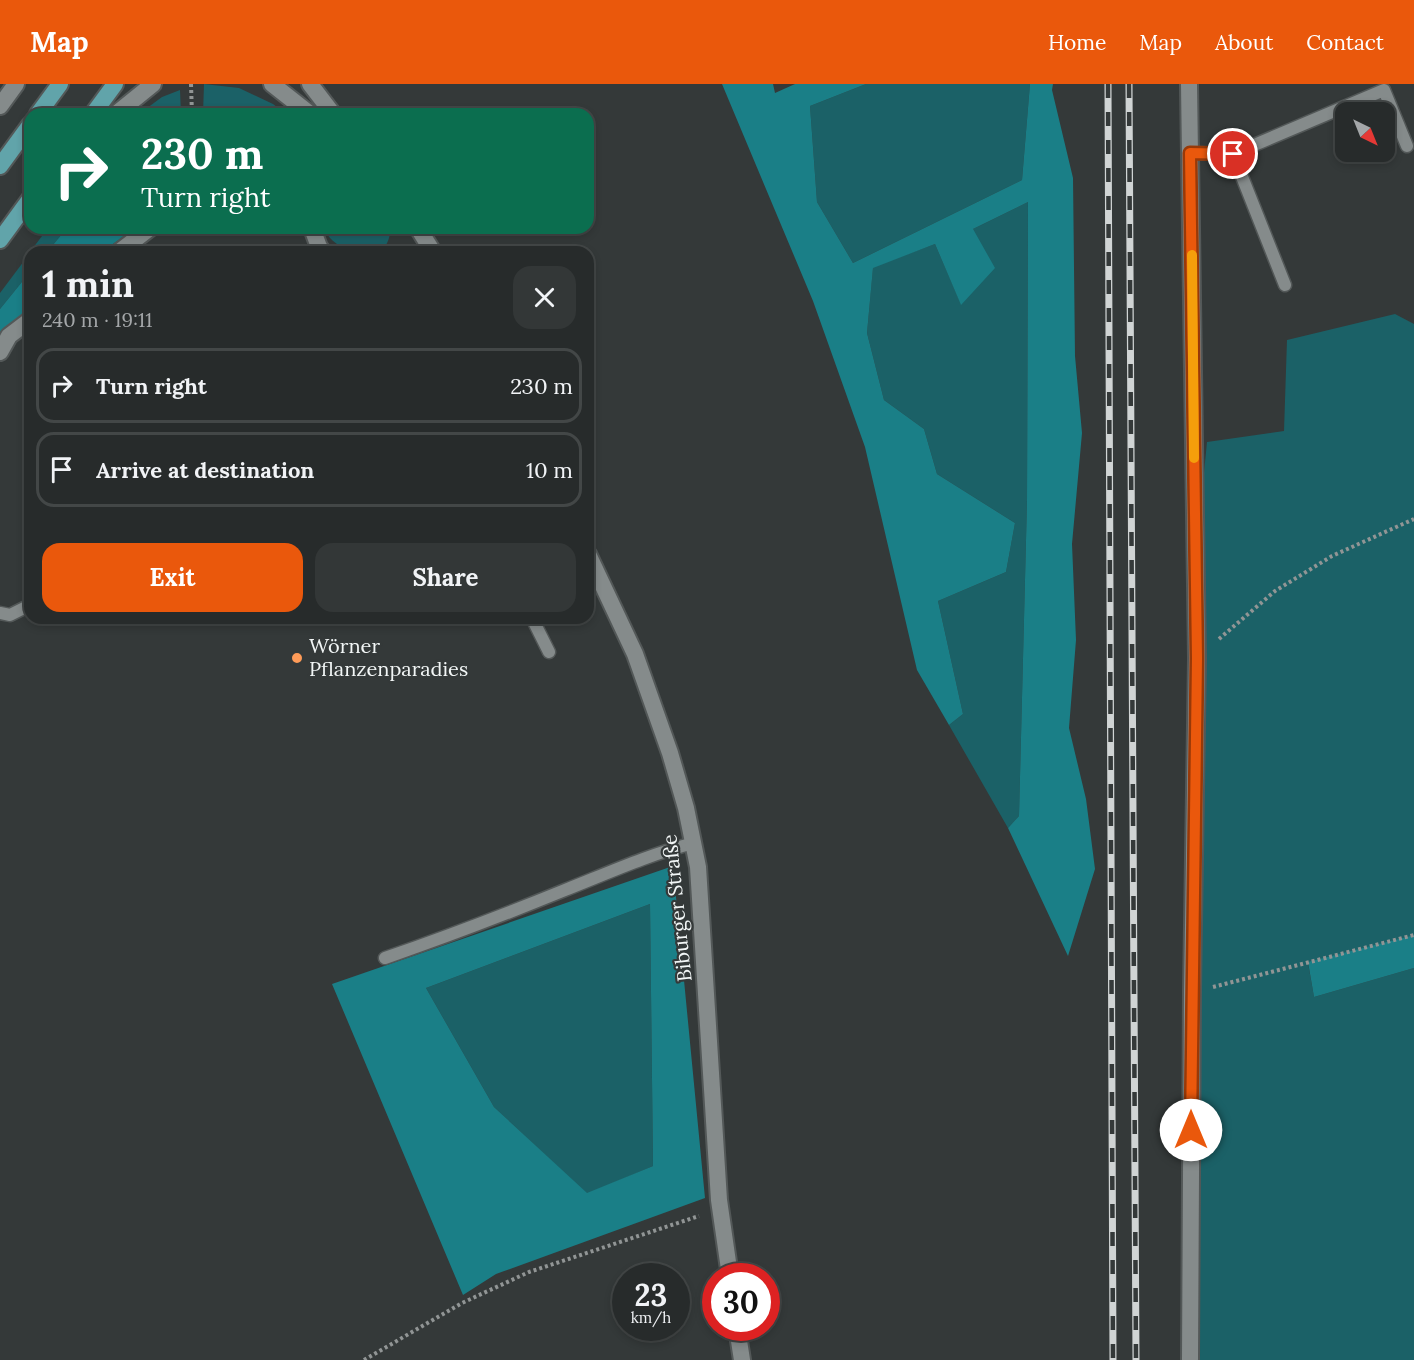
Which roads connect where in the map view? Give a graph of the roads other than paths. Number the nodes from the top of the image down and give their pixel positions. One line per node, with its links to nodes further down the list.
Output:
1 (16, 84): 8 (street)
2 (60, 84): 9 (main road)
3 (115, 84): 10 (main road)
4 (153, 84): 11 (street)
5 (272, 84): 12 (street)
6 (310, 84): 13 (street)
7 (1190, 84): 16 (street)
8 (0, 106)
9 (42, 108)
10 (97, 108)
11 (123, 108)
12 (302, 108)
13 (328, 108)
14 (24, 133): 18 (main road)
15 (1407, 146): 17 (lane)
16 (1190, 153): 17 (lane); 36 (street)
17 (1233, 154): 23 (lane)
18 (0, 166)
19 (24, 208): 21 (main road)
20 (142, 234): 22 (street)
21 (0, 240)
22 (127, 246)
23 (1285, 285)
24 (24, 325): 25 (street)
25 (0, 352)
26 (594, 567): 31 (street, Biburger Straße)
27 (24, 608): 28 (lane)
28 (0, 613)
29 (535, 624): 30 (lane)
30 (549, 652)
31 (694, 843): 32 (lane); 33 (street, Biburger Straße)
32 (385, 958)
33 (728, 1263)
34 (739, 1341): 35 (street)
35 (742, 1360)
36 (1190, 1360)

